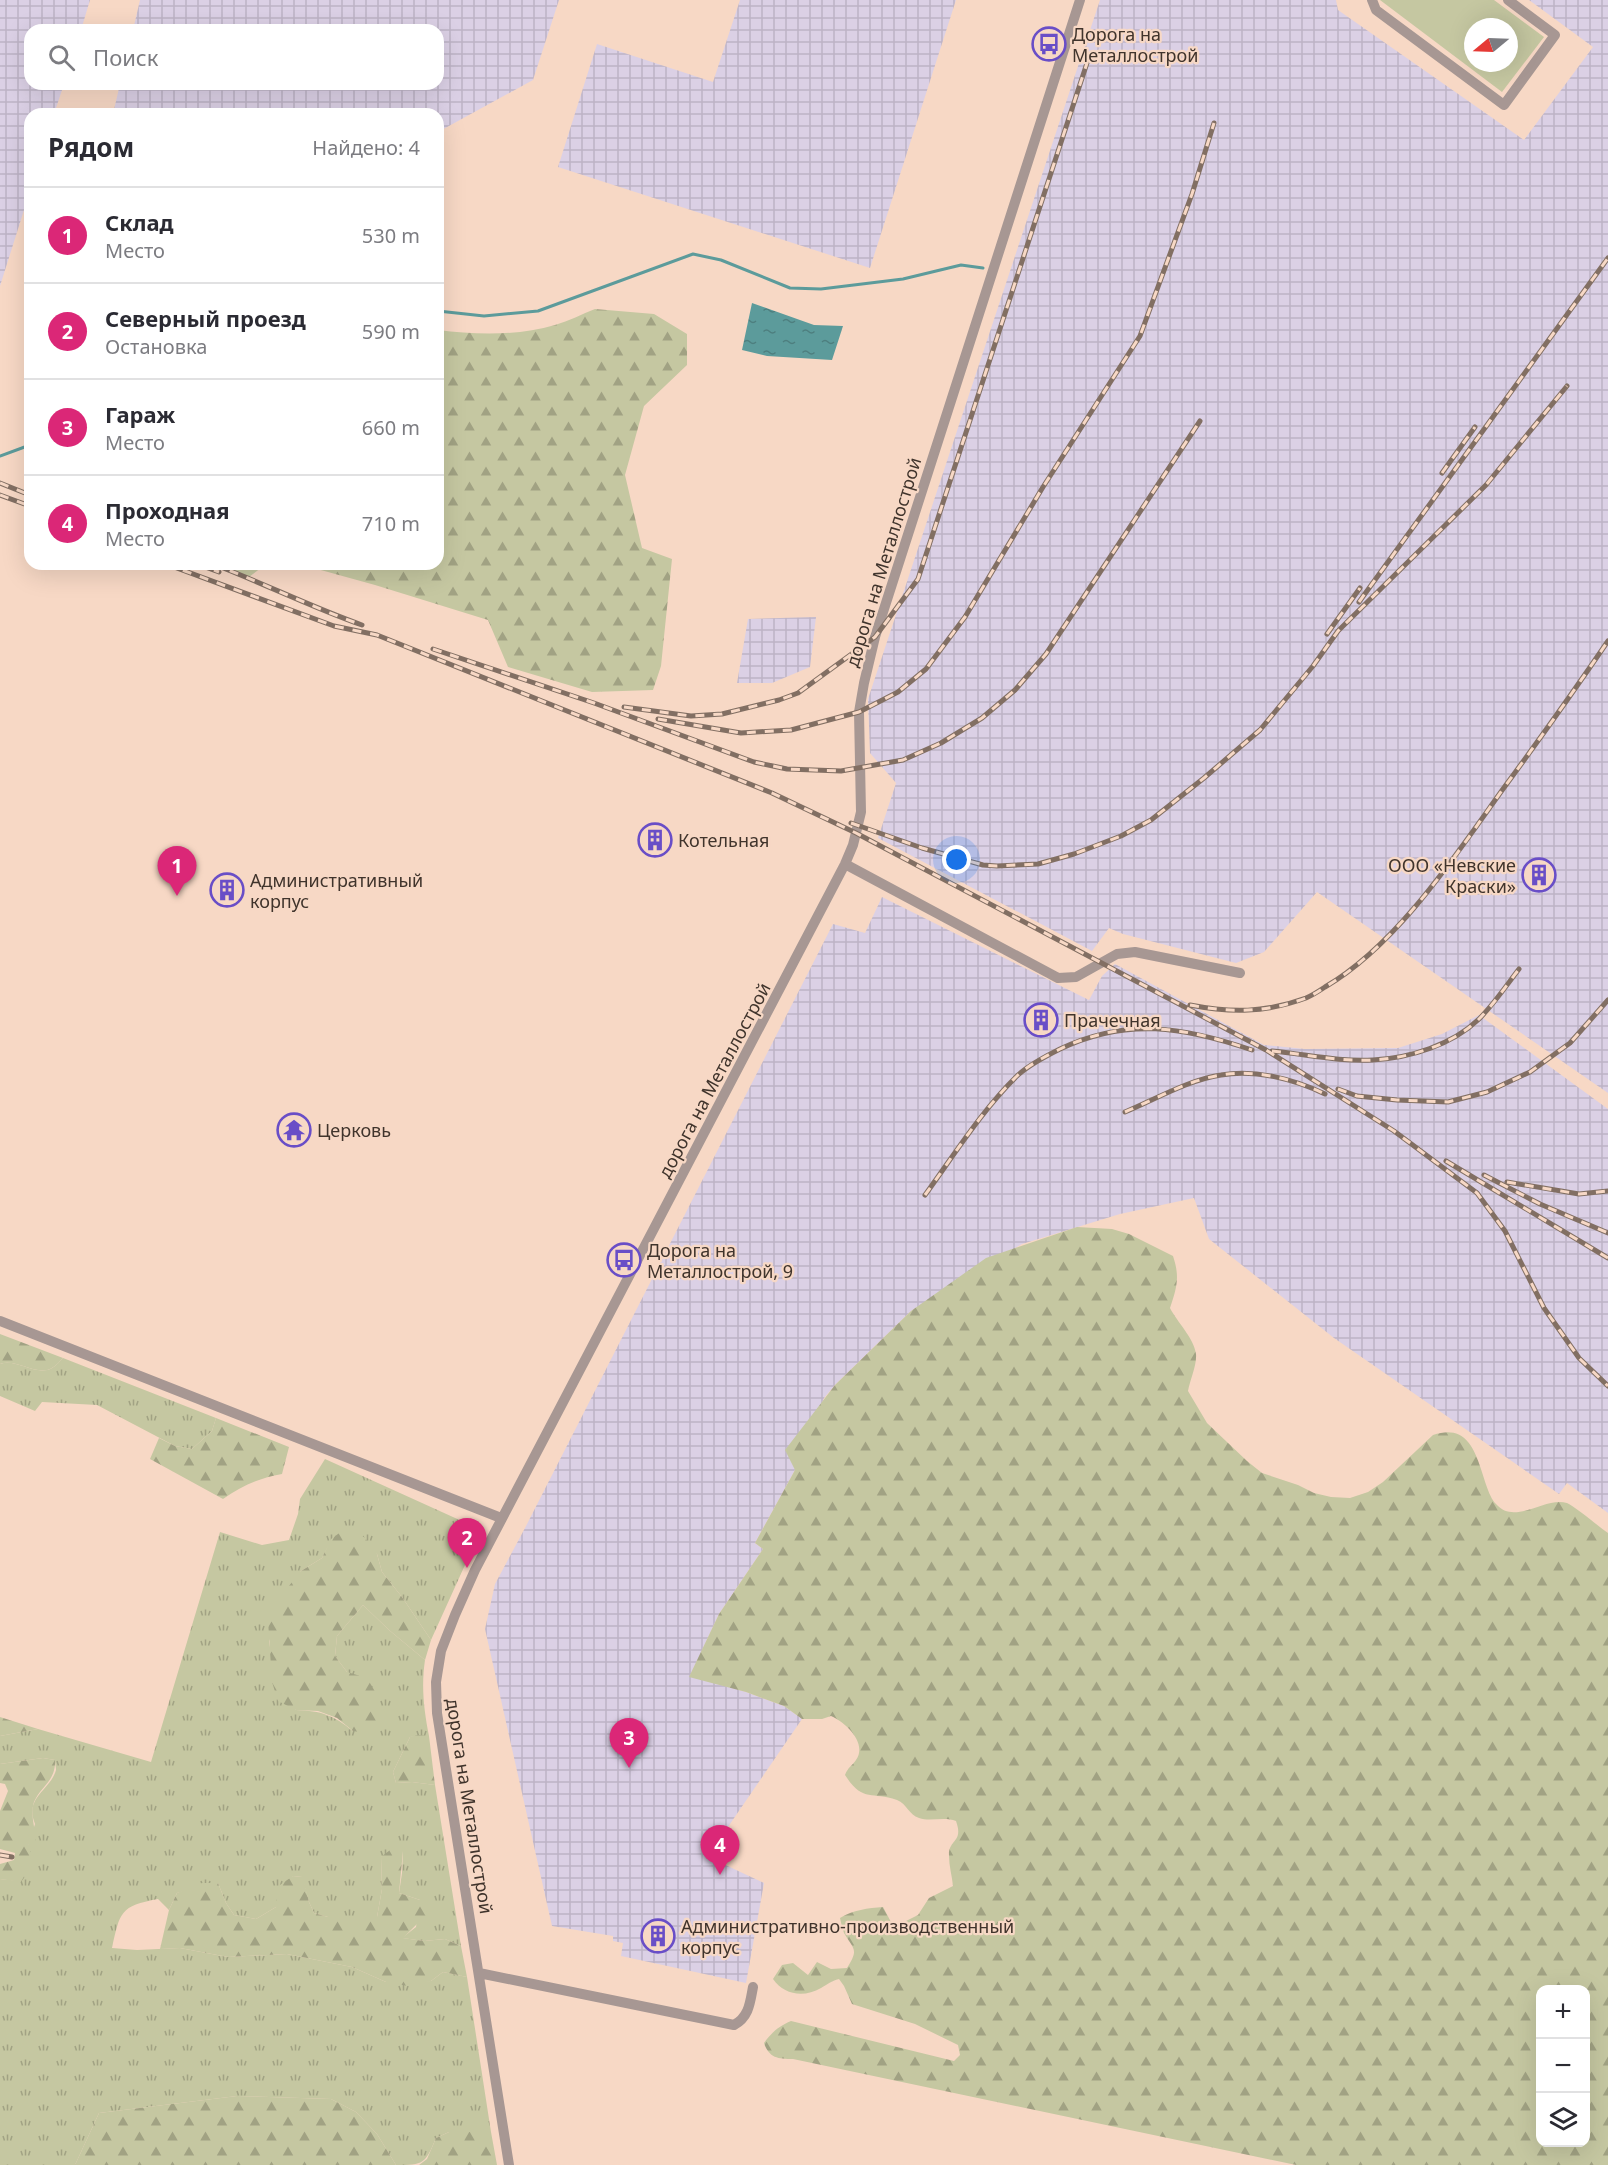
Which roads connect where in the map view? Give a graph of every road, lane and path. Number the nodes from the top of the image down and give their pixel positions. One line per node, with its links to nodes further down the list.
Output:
1 (1080, 0): 4 (street, дорога на Металлострой)
2 (1372, 0): 3 (street)
3 (1508, 0)
4 (845, 864): 5 (street); 7 (street, дорога на Металлострой)
5 (1240, 973)
6 (0, 1321): 7 (street)
7 (501, 1518): 8 (street, дорога на Металлострой)
8 (479, 1972): 9 (street); 10 (street, дорога на Металлострой)
9 (753, 1987)
10 (509, 2165)

